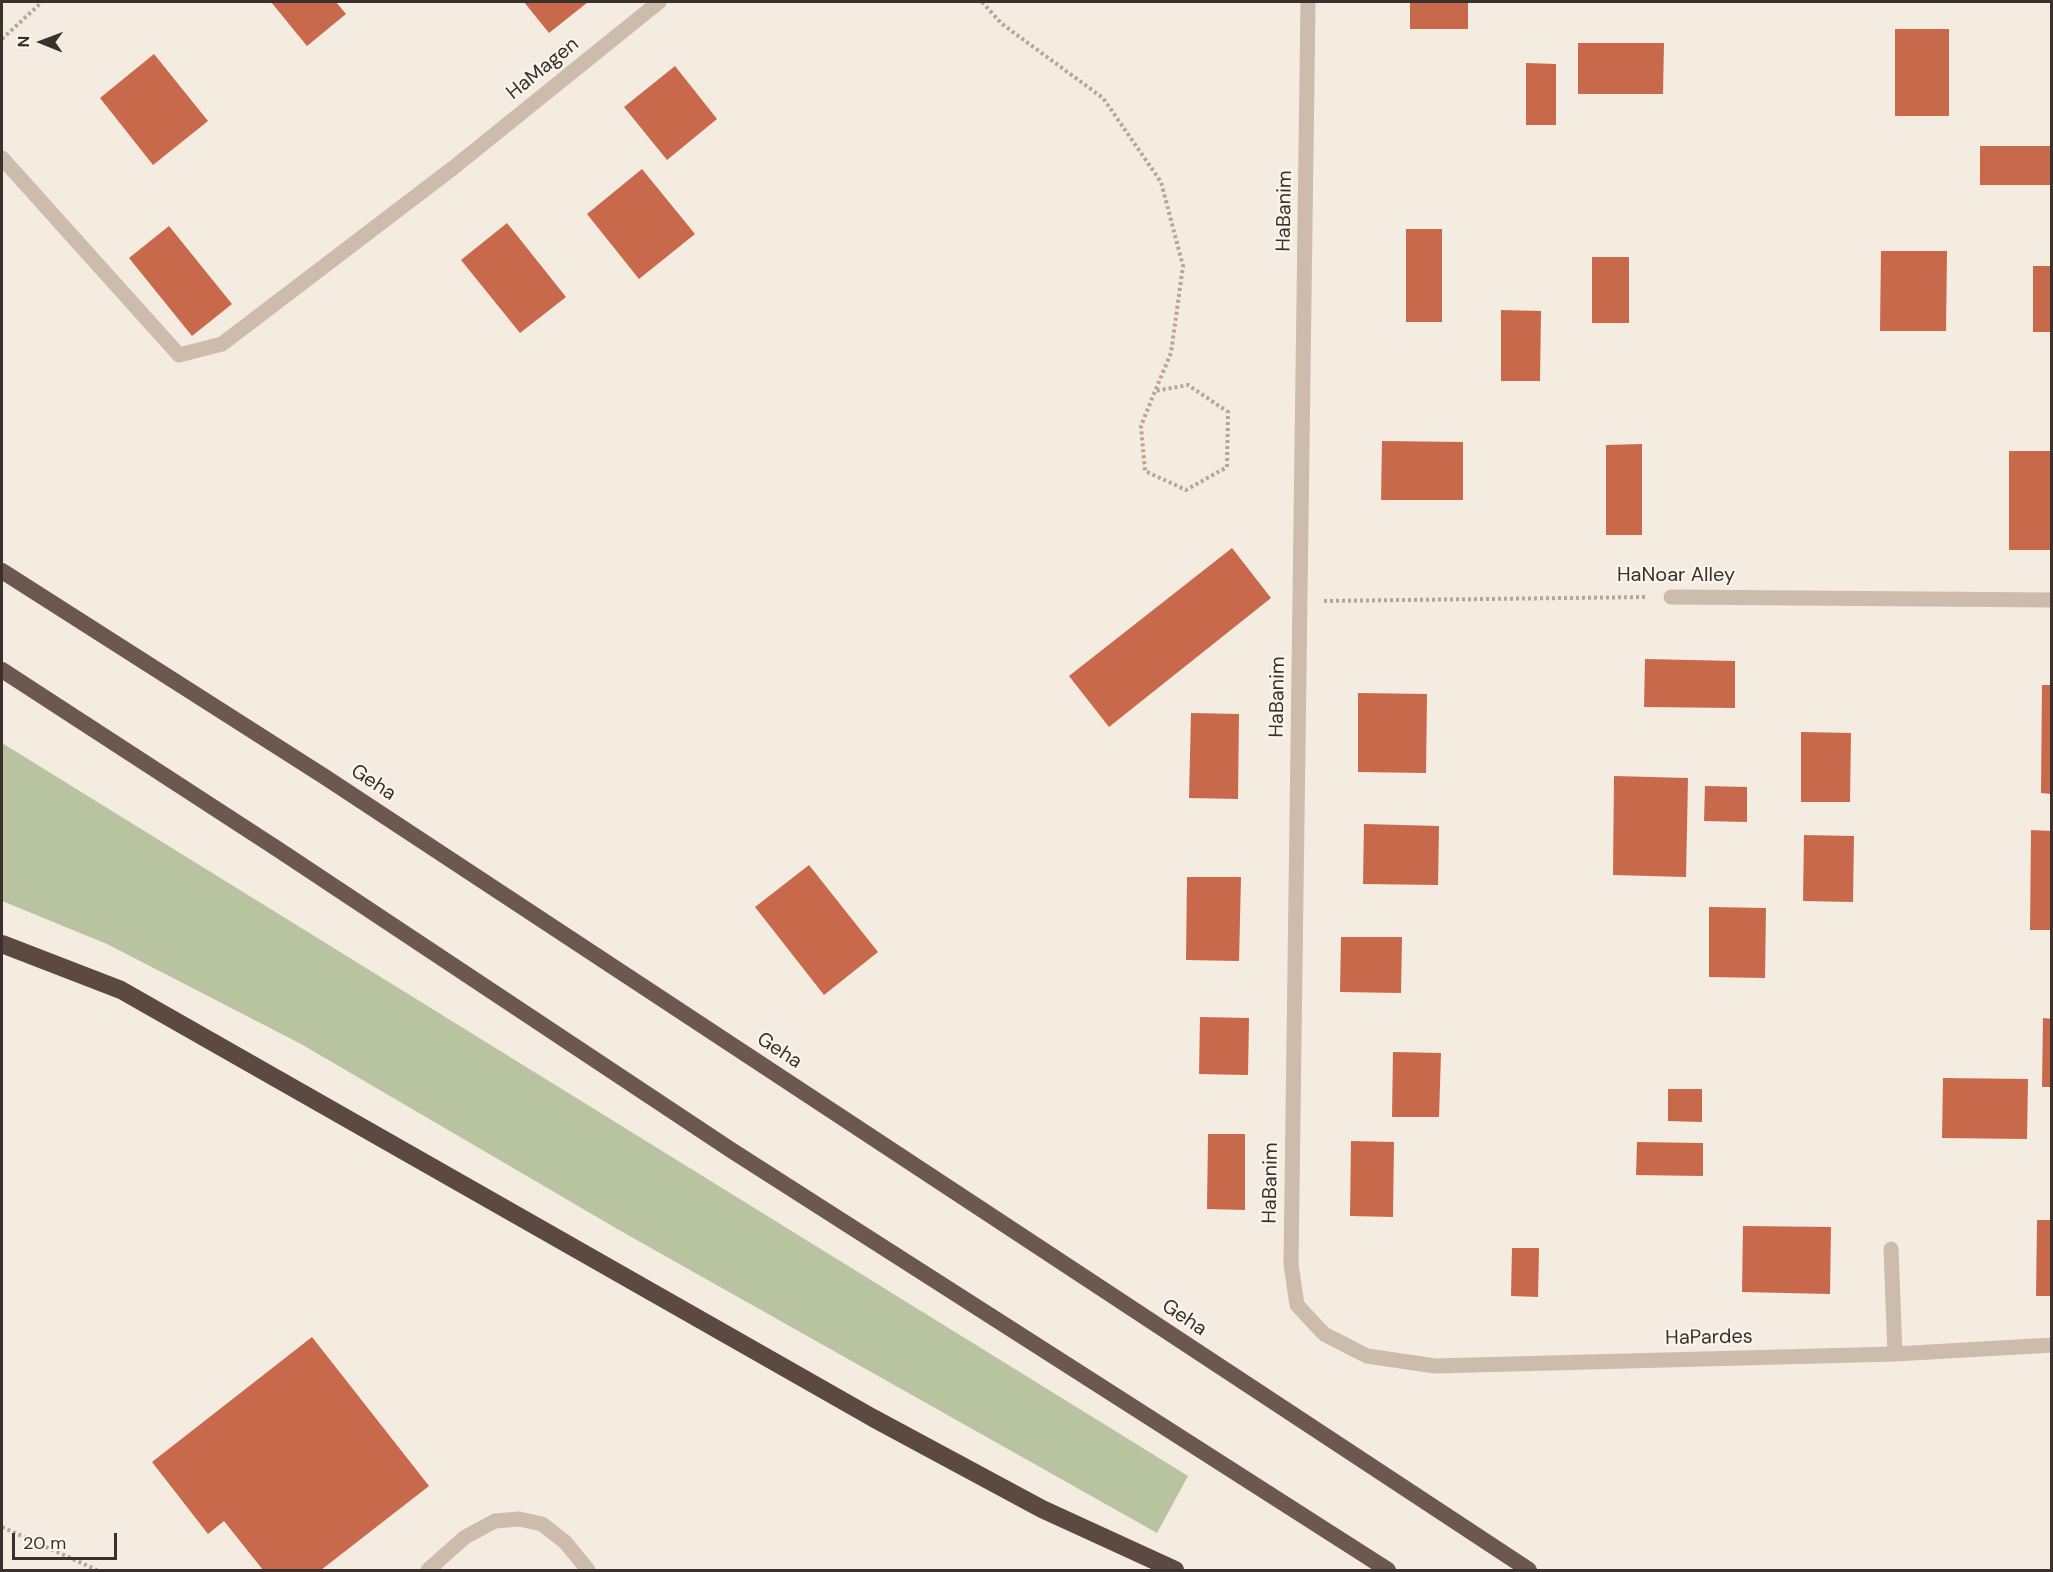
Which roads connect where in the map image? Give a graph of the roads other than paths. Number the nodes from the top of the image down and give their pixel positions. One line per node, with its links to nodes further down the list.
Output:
1 (659, 2): 3 (street, HaMagen)
2 (1308, 2): 12 (street, HaBanim)
3 (2, 158)
4 (2, 571): 17 (highway, Geha)
5 (1671, 597): 6 (street, HaNoar Alley)
6 (2052, 600)
7 (2, 670): 16 (highway)
8 (2, 944): 15 (highway)
9 (1891, 1249): 11 (street)
10 (2052, 1345): 11 (street, HaPardes)
11 (1895, 1354): 12 (street, HaPardes)
12 (1367, 1356)
13 (428, 1570): 14 (street)
14 (588, 1570)
15 (1175, 1570)
16 (1389, 1570)
17 (1529, 1570)

